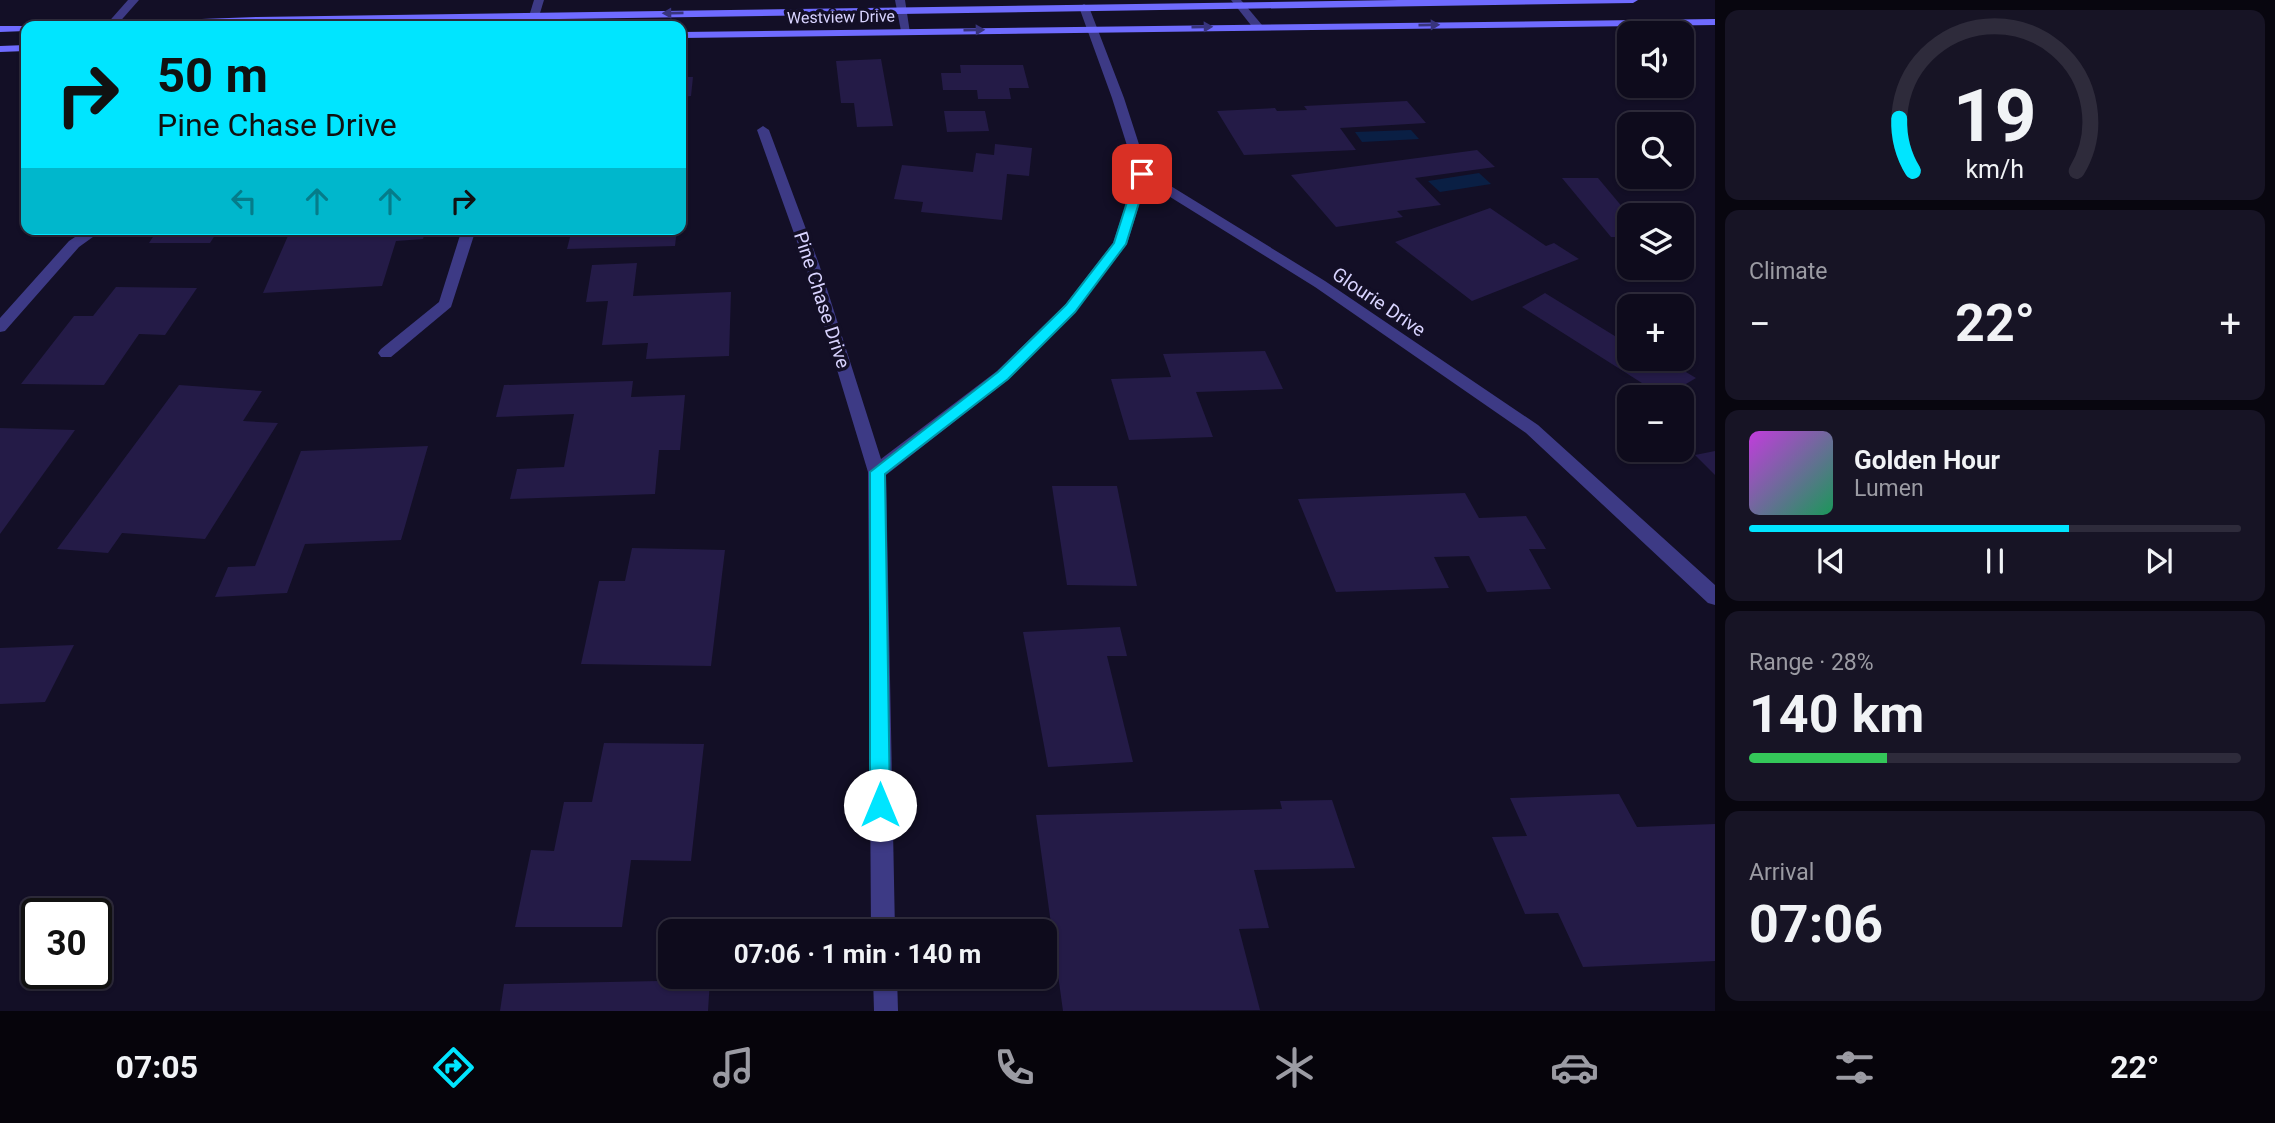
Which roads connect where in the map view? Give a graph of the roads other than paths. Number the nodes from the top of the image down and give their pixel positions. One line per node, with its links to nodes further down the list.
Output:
1 (134, 0): 7 (street)
2 (539, 0): 8 (street)
3 (1633, 0): 4 (main road, Westview Drive)
4 (1238, 3): 6 (main road, Westview Drive); 10 (street)
5 (900, 5): 6 (main road, Westview Drive); 8 (main road, Westview Drive, one-way to 8); 14 (street)
6 (1084, 7): 13 (street)
7 (115, 21)
8 (532, 21)
9 (1715, 22): 10 (main road, Westview Drive, one-way to 9)
10 (1258, 27): 13 (main road, Westview Drive, one-way to 10)
11 (21, 28): 12 (main road)
12 (0, 29)
13 (1091, 29): 14 (main road, Westview Drive, one-way to 13); 19 (street)
14 (906, 31): 15 (main road, Westview Drive)
15 (686, 35)
16 (21, 48): 17 (main road)
17 (0, 49)
18 (763, 130): 24 (street, Pine Chase Drive)
19 (1142, 174): 24 (street); 25 (street, Glourie Drive)
20 (88, 235): 22 (street)
21 (467, 235): 23 (street)
22 (0, 327)
23 (386, 353)
24 (877, 472): 26 (street, Pine Chase Drive)
25 (1715, 597)
26 (883, 919)
27 (885, 989): 28 (street)
28 (886, 1011)

